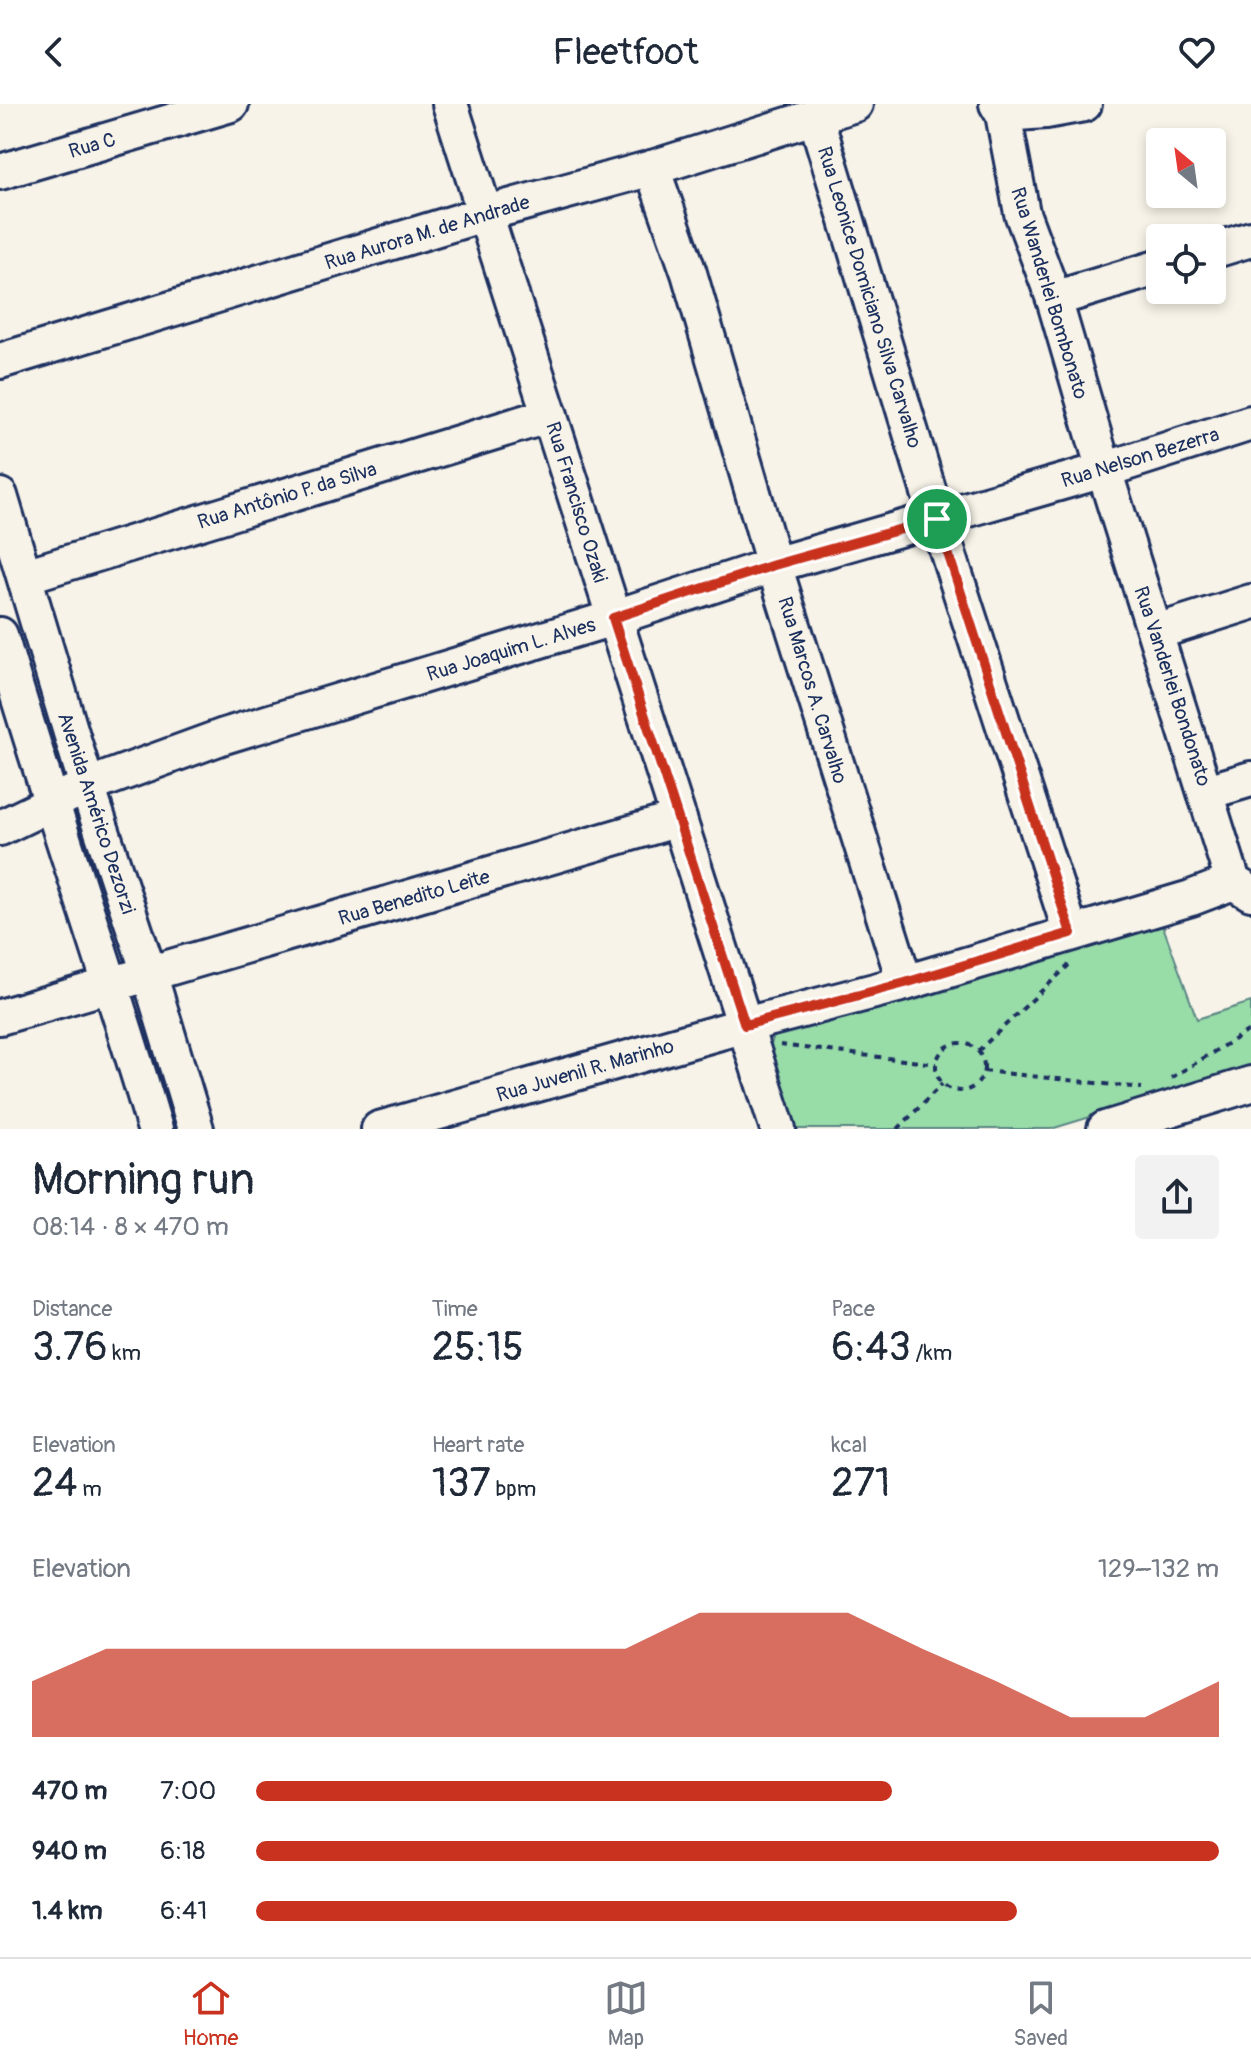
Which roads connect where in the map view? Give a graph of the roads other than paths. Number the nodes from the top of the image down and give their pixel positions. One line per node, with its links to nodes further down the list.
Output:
1 (231, 104): 8 (street, Rua C)
2 (450, 104): 9 (street, Rua Francisco Ozaki)
3 (855, 104): 6 (street, Rua Aurora M. de Andrade)
4 (1084, 104): 5 (street)
5 (1000, 109): 13 (street, Rua Wanderlei Bombonato)
6 (816, 118): 7 (street, Rua Aurora M. de Andrade); 20 (street, Rua Leonice Domiciano Silva Carvalho)
7 (652, 168): 9 (street, Rua Aurora M. de Andrade); 21 (street, Rua Marcos A. Carvalho)
8 (0, 172)
9 (487, 213): 14 (street, Rua Aurora M. de Andrade); 15 (street, Rua Francisco Ozaki)
10 (1251, 239): 11 (street)
11 (1226, 247)
12 (1146, 271): 13 (street)
13 (1054, 299): 17 (street, Rua Wanderlei Bombonato)
14 (0, 361)
15 (550, 415): 22 (street, Rua Antônio P. da Silva); 24 (street, Rua Francisco Ozaki)
16 (1251, 423): 17 (street, Rua Nelson Bezerra)
17 (1104, 470): 18 (street, Rua Nelson Bezerra); 25 (street, Rua Vanderlei Bondonato)
18 (1029, 490): 20 (street, Rua Joaquim L. Alves)
19 (0, 496): 22 (street, Avenida Américo Dezorzi)
20 (937, 519): 21 (street, Rua Joaquim L. Alves); 34 (street, Rua Leonice Domiciano Silva Carvalho)
21 (774, 565): 24 (street, Rua Joaquim L. Alves); 37 (street, Rua Marcos A. Carvalho)
22 (25, 576): 28 (street, Avenida Américo Dezorzi)
23 (1251, 602): 25 (street)
24 (613, 618): 28 (street, Rua Joaquim L. Alves); 31 (street, Rua Francisco Ozaki)
25 (1156, 632): 29 (street, Rua Vanderlei Bondonato)
26 (1, 641): 30 (street, Avenida Américo Dezorzi)
27 (1251, 779): 29 (street)
28 (87, 786): 30 (street, Rua Joaquim L. Alves); 35 (street, Avenida Américo Dezorzi)
29 (1207, 792): 33 (street, Rua Vanderlei Bondonato)
30 (50, 804): 32 (street, Rua Joaquim L. Alves); 36 (street, Avenida Américo Dezorzi)
31 (679, 819): 35 (street, Rua Benedito Leite); 39 (street, Rua Francisco Ozaki)
32 (0, 828)
33 (1242, 888): 34 (street, Rua Juvenil R. Marinho)
34 (1071, 933): 37 (street, Rua Juvenil R. Marinho)
35 (149, 973): 36 (street, Rua Benedito Leite); 42 (street, Avenida Américo Dezorzi)
36 (112, 983): 38 (street, Rua Benedito Leite); 41 (street, Avenida Américo Dezorzi)
37 (905, 983): 39 (street, Rua Juvenil R. Marinho)
38 (0, 1017)
39 (748, 1033): 43 (street, Rua Juvenil R. Marinho); 44 (street, Rua Francisco Ozaki)
40 (1251, 1084): 45 (street)
41 (155, 1129)
42 (196, 1129)
43 (379, 1129)
44 (778, 1129)
45 (1105, 1129)

